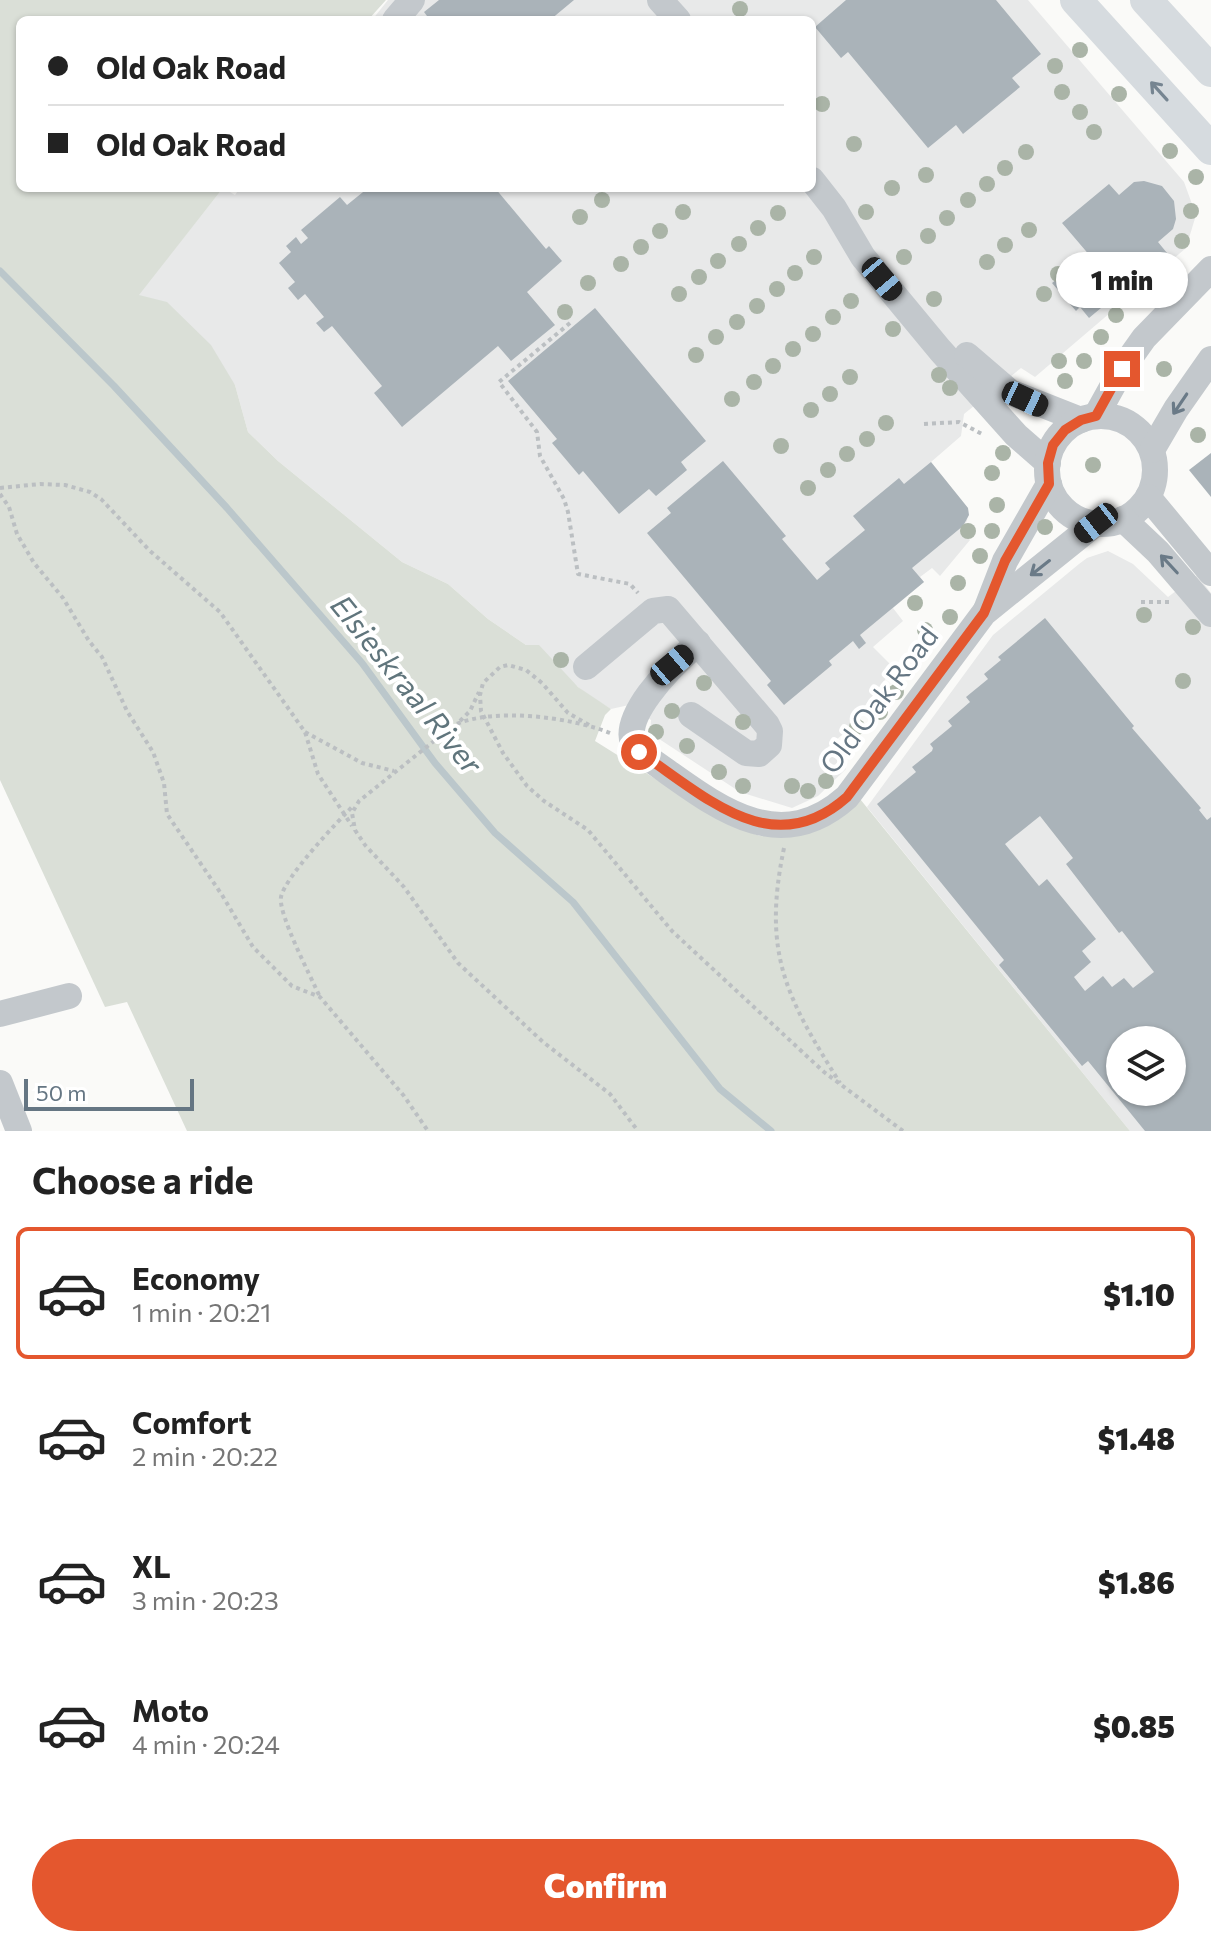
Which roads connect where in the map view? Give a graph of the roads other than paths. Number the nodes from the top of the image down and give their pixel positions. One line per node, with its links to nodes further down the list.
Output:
1 (412, 0): 5 (street)
2 (660, 0): 6 (street)
3 (1076, 0): 8 (main road, one-way to 3)
4 (1146, 0): 7 (main road)
5 (398, 16)
6 (674, 16)
7 (1211, 71)
8 (1211, 149)
9 (816, 185): 11 (street)
10 (1211, 269): 13 (street)
11 (921, 325): 13 (street); 15 (street)
12 (1211, 359): 14 (street, one-way to 14)
13 (1089, 418): 14 (street); 15 (street)
14 (1152, 450): 16 (street)
15 (1048, 474): 18 (street); 20 (street, Old Oak Road)
16 (1148, 497): 17 (street); 19 (street)
17 (1123, 519): 18 (street); 21 (street, one-way to 17)
18 (1096, 523): 20 (street, Old Oak Road, one-way to 20)
19 (1211, 573)
20 (984, 613): 22 (street, Old Oak Road)
21 (1211, 614)
22 (698, 643): 23 (street); 24 (street)
23 (586, 667)
24 (691, 715)
25 (69, 996): 26 (street)
26 (0, 1014)
27 (0, 1083): 28 (street)
28 (19, 1131)

